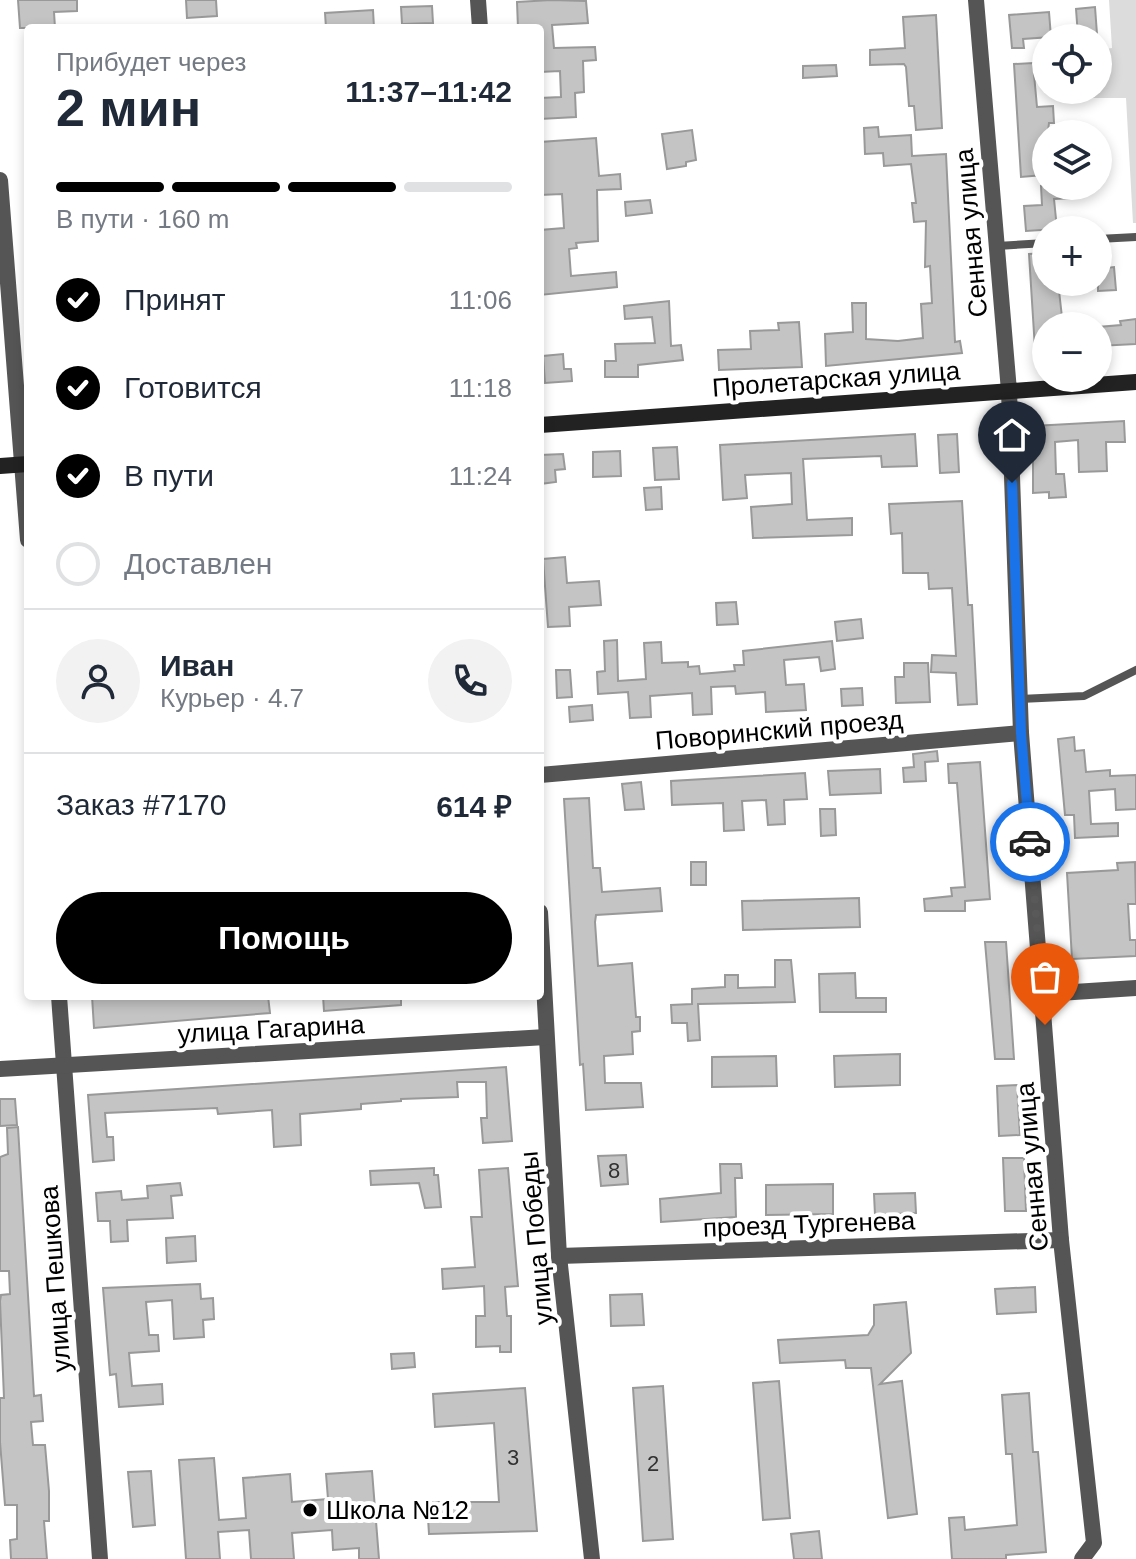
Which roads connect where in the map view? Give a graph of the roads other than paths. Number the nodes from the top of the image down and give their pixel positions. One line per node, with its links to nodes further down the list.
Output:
1 (478, 0): 3 (street)
2 (976, 0): 8 (street, Сенная улица)
3 (480, 24)
4 (0, 180): 12 (street)
5 (1136, 237): 6 (lane)
6 (1112, 238)
7 (1032, 244): 8 (lane)
8 (997, 246): 10 (street, Сенная улица)
9 (1136, 382): 10 (street, Пролетарская улица)
10 (1009, 391): 11 (street, Пролетарская улица); 16 (street, Сенная улица)
11 (544, 425)
12 (24, 442)
13 (24, 464): 14 (street)
14 (0, 466)
15 (1136, 670): 16 (lane)
16 (1020, 699): 17 (street, Сенная улица)
17 (1021, 733): 18 (street, Поворинский проезд); 20 (street, Сенная улица)
18 (544, 775)
19 (1136, 988): 20 (street)
20 (1043, 994): 26 (street, Сенная улица)
21 (544, 995): 23 (street, улица Победы)
22 (59, 1000): 24 (street, улица Пешкова)
23 (546, 1037): 24 (street, улица Гагарина); 27 (street, улица Победы)
24 (63, 1066): 25 (street, улица Гагарина); 28 (street, улица Пешкова)
25 (0, 1069)
26 (1061, 1240): 27 (street, проезд Тургенева); 30 (street, Сенная улица)
27 (559, 1256): 29 (street, улица Победы)
28 (100, 1559)
29 (592, 1559)
30 (1082, 1559)

